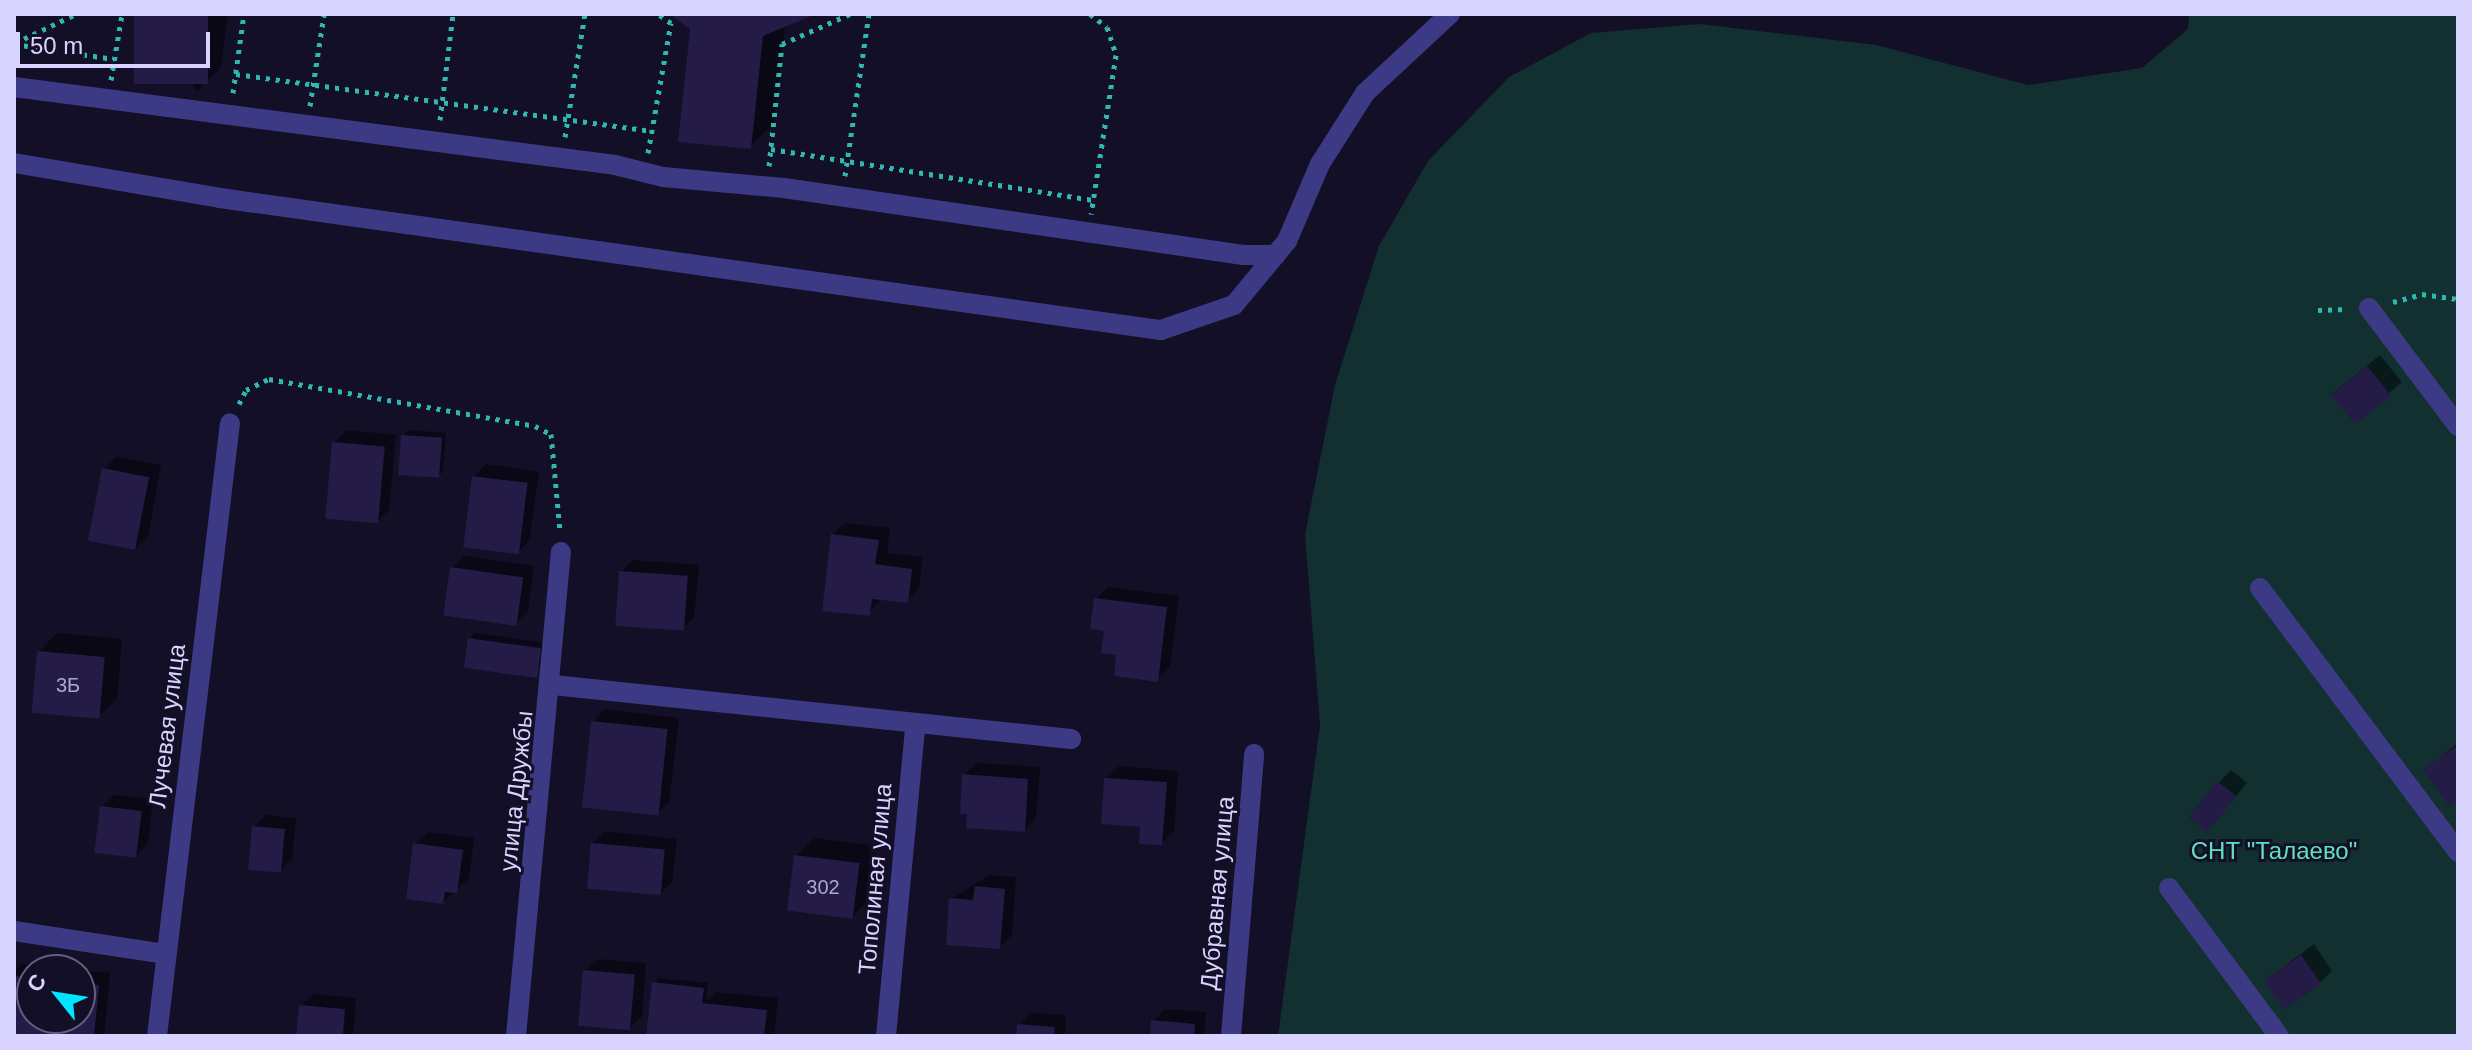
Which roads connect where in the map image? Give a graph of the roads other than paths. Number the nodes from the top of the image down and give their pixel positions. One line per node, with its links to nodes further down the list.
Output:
1 (1450, 14): 4 (street)
2 (14, 87): 4 (street)
3 (14, 163): 4 (street)
4 (1276, 255)
5 (2369, 308): 7 (street)
6 (230, 423): 17 (street, Лучевая улица)
7 (2458, 426)
8 (561, 552): 10 (street, улица Дружбы)
9 (2260, 588): 14 (street)
10 (553, 685): 11 (street); 19 (street, улица Дружбы)
11 (915, 727): 12 (street); 20 (street, Тополиная улица)
12 (1071, 739)
13 (1254, 754): 21 (street, Дубравная улица)
14 (2458, 852)
15 (2169, 888): 22 (street)
16 (14, 931): 17 (street)
17 (166, 954): 18 (street, Лучевая улица)
18 (157, 1036)
19 (516, 1036)
20 (886, 1036)
21 (1231, 1036)
22 (2279, 1036)

